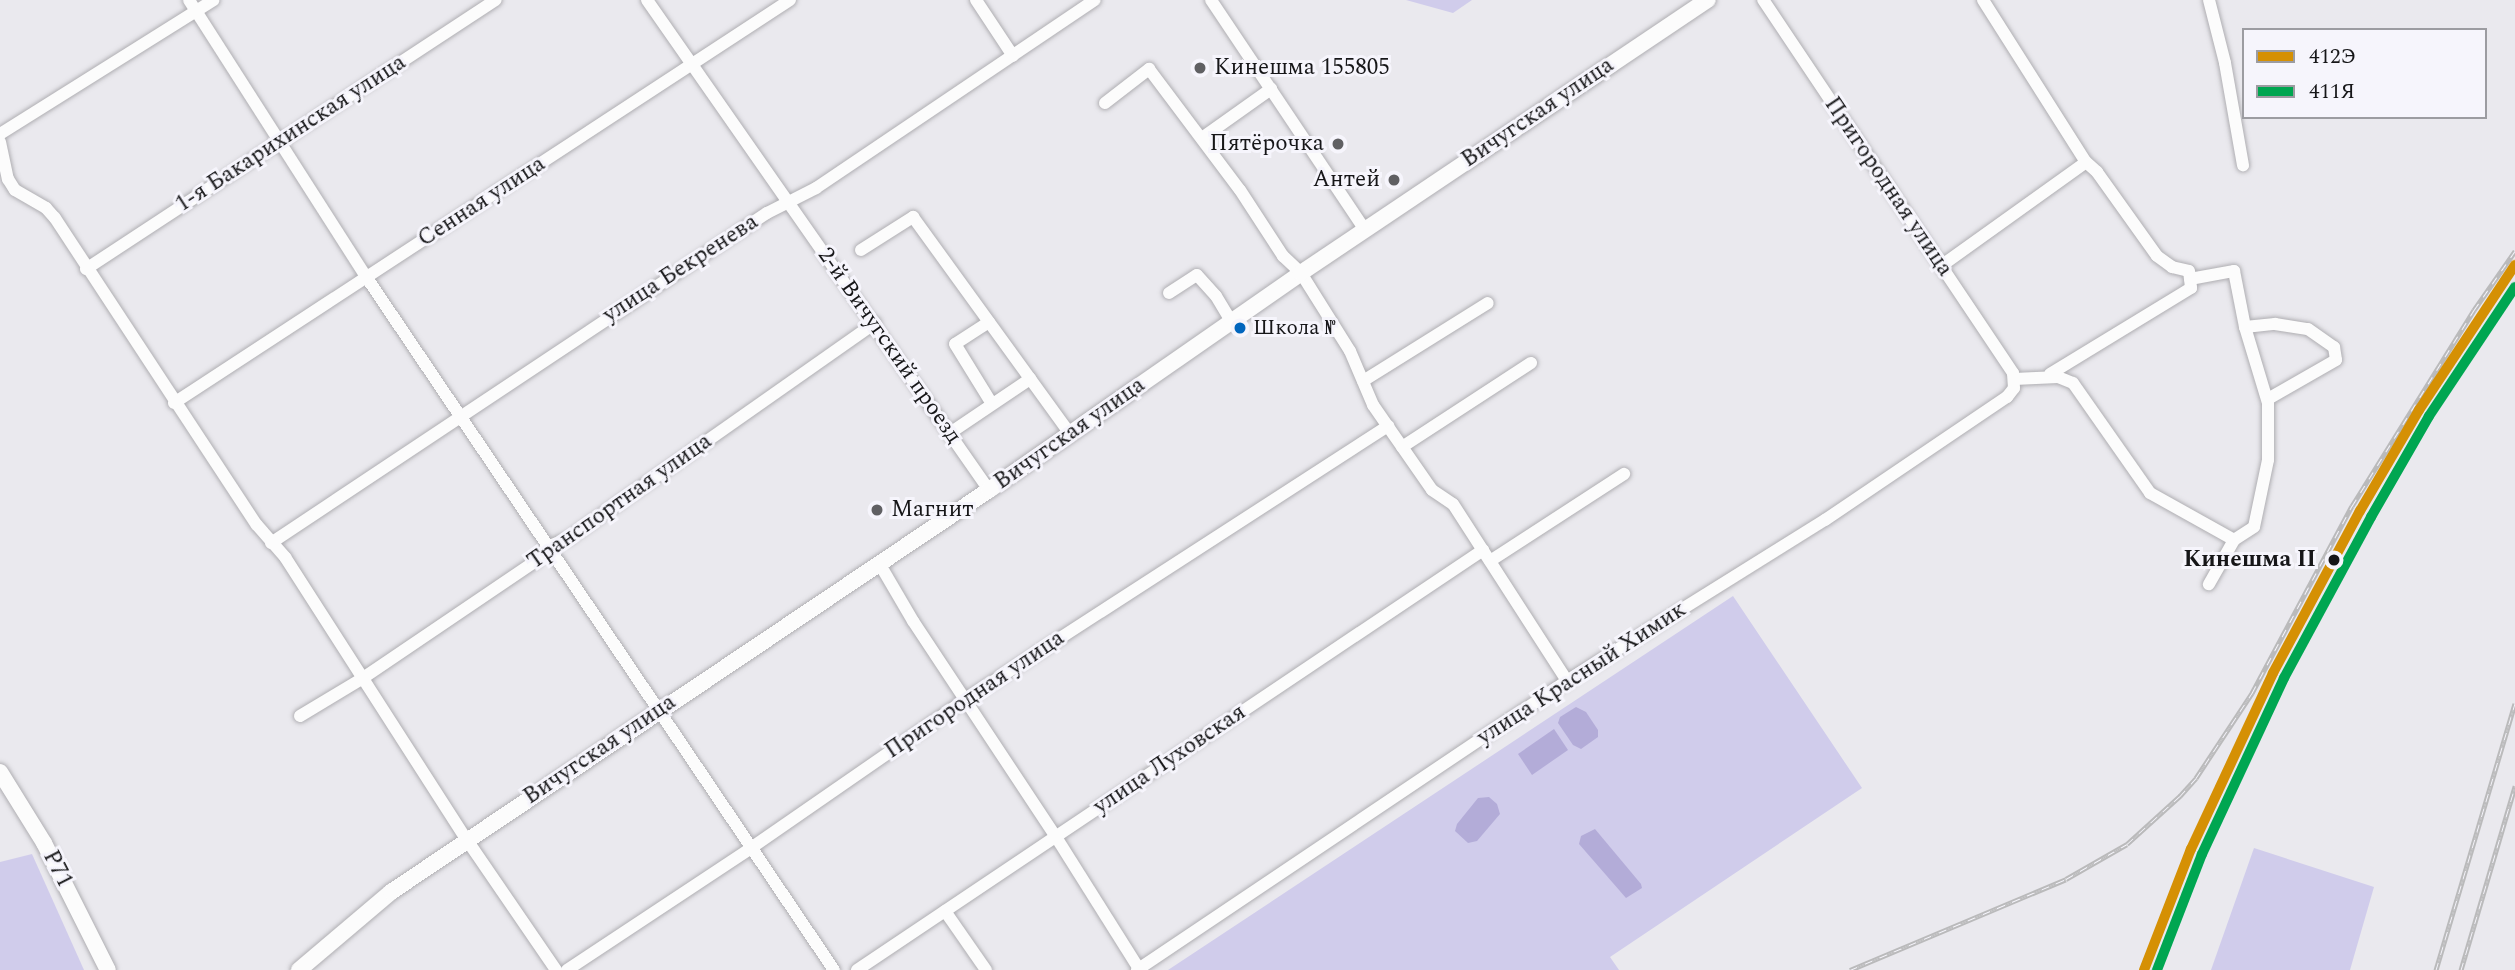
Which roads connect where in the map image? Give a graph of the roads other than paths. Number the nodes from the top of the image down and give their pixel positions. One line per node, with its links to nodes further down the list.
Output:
1 (189, 0): 13 (street)
2 (214, 0): 13 (street)
3 (496, 0): 21 (street, 1-я Бакарихинская улица)
4 (647, 0): 15 (street, 2-й Вичугский проезд)
5 (790, 0): 15 (street, Сенная улица)
6 (976, 0): 14 (street)
7 (1095, 0): 14 (street, улица Бекренева)
8 (1211, 0): 16 (street)
9 (1708, 0): 25 (main road, Вичугская улица)
10 (1763, 0): 27 (street, Пригородная улица)
11 (1983, 0): 22 (street)
12 (2209, 0): 23 (street)
13 (196, 12): 18 (street); 21 (street)
14 (1013, 56): 24 (street, улица Бекренева)
15 (692, 67): 24 (street, 2-й Вичугский проезд); 31 (street, Сенная улица)
16 (1271, 89): 19 (street); 25 (street)
17 (1105, 103): 19 (street)
18 (0, 134)
19 (1202, 138): 29 (street)
20 (0, 142): 28 (street)
21 (278, 143): 28 (street, 1-я Бакарихинская улица); 31 (street)
22 (2086, 162): 27 (street); 30 (street)
23 (2243, 165)
24 (789, 202): 36 (street, 2-й Вичугский проезд); 46 (street, улица Бекренева)
25 (1365, 230): 29 (main road, Вичугская улица)
26 (861, 250): 35 (street)
27 (1941, 266): 40 (street, Пригородная улица)
28 (86, 269): 43 (street)
29 (1301, 273): 34 (main road, Вичугская улица); 42 (street)
30 (2190, 275): 37 (street); 39 (street)
31 (367, 278): 43 (street, Сенная улица); 46 (street)
32 (1169, 293): 34 (street)
33 (1488, 303): 42 (street)
34 (1231, 321): 49 (main road, Вичугская улица)
35 (989, 322): 41 (street); 45 (street)
36 (875, 323): 48 (street, 2-й Вичугский проезд); 55 (street, Транспортная улица)
37 (2245, 327): 44 (street); 44 (street)
38 (1531, 363): 50 (street)
39 (2050, 374)
40 (2014, 376): 53 (street); 60 (street, улица Красный Химик)
41 (1030, 379): 45 (street); 49 (street)
42 (1363, 381): 47 (street)
43 (174, 403): 54 (street)
44 (2268, 403): 53 (street)
45 (992, 404): 48 (street)
46 (460, 415): 54 (street, улица Бекренева); 55 (street)
47 (1388, 426): 50 (street); 61 (street, Пригородная улица)
48 (950, 433): 52 (street, 2-й Вичугский проезд)
49 (1070, 434): 52 (main road, Вичугская улица)
50 (1402, 447): 56 (street)
51 (1624, 474): 56 (street, улица Луховская)
52 (989, 490): 57 (main road, Вичугская улица)
53 (2234, 540): 58 (street)
54 (271, 543): 59 (street)
55 (547, 547): 59 (street, Транспортная улица); 62 (street)
56 (1486, 556): 60 (street); 65 (street, улица Луховская)
57 (880, 563): 61 (street); 62 (main road, Вичугская улица)
58 (2210, 584)
59 (363, 678): 63 (street, Транспортная улица); 66 (street)
60 (1567, 681): 76 (street, улица Красный Химик)
61 (966, 699): 65 (street); 67 (street, Пригородная улица)
62 (660, 710): 66 (main road, Вичугская улица); 67 (street)
63 (300, 716)
64 (0, 772): 69 (main road, Р71)
65 (1056, 837): 68 (street, улица Луховская); 76 (street)
66 (467, 840): 70 (main road, Вичугская улица); 71 (street)
67 (751, 848): 72 (street, Пригородная улица); 73 (street)
68 (945, 911): 74 (street, улица Луховская); 75 (street)
69 (108, 970)
70 (299, 970)
71 (556, 970)
72 (567, 970)
73 (834, 970)
74 (857, 970)
75 (986, 970)
76 (1138, 970)

